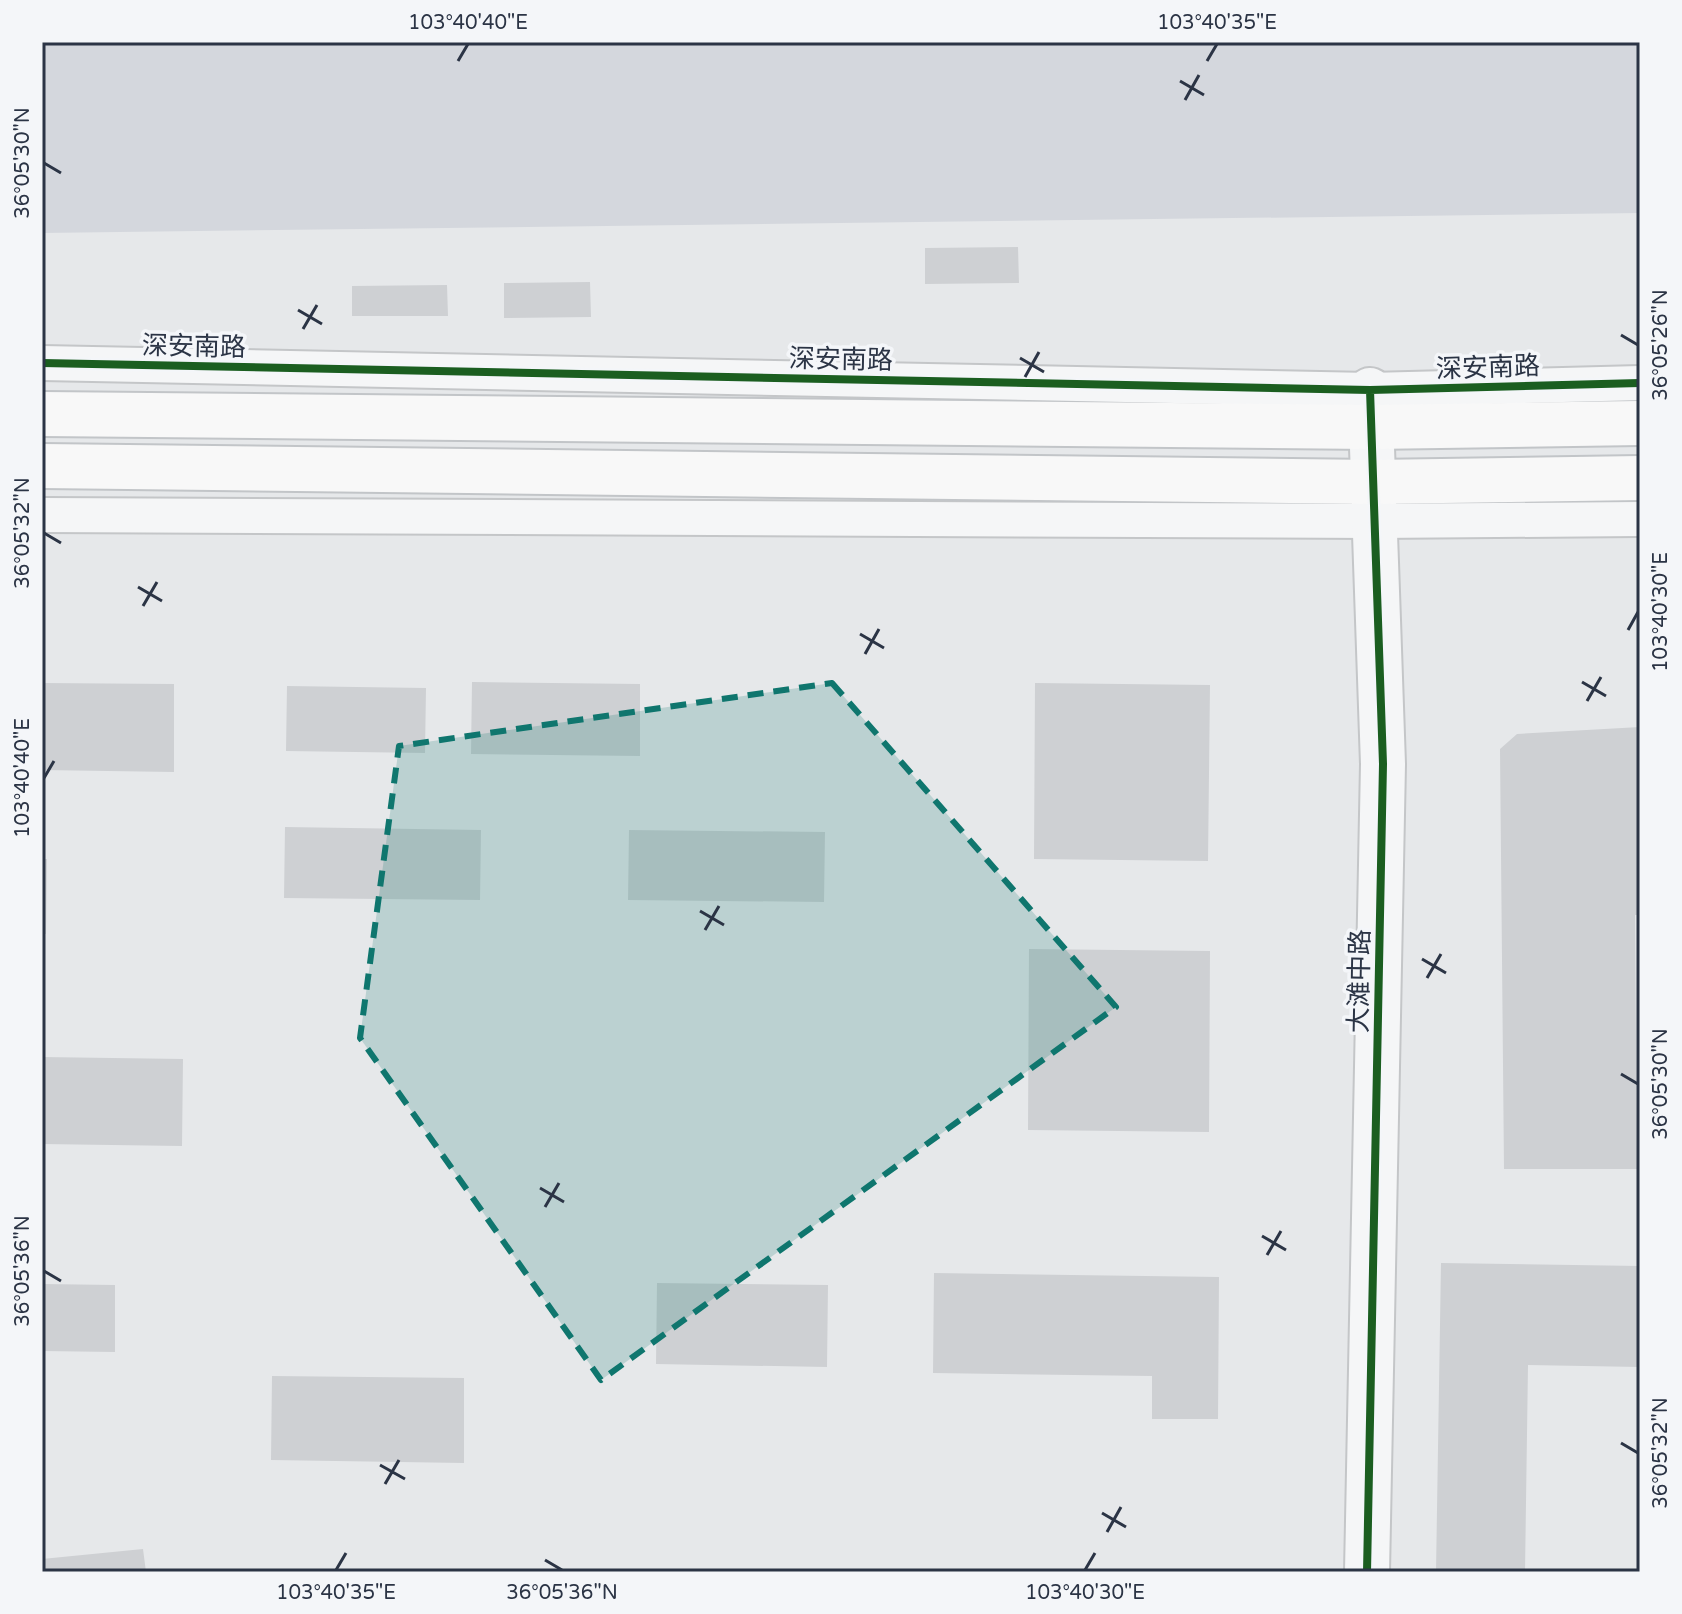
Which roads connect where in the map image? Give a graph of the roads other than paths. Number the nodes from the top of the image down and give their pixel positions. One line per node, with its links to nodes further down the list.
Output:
1 (42, 363): 3 (street, 深安南路)
2 (1640, 383): 3 (street, 深安南路)
3 (1371, 408): 4 (main road, 深安南路); 5 (main road, 深安南路); 8 (street, 大滩中路)
4 (42, 414)
5 (1640, 423)
6 (42, 466): 8 (main road)
7 (1640, 478): 8 (main road)
8 (1375, 501): 9 (street); 10 (street); 11 (street, 大滩中路)
9 (42, 515)
10 (1640, 519)
11 (1367, 1572)

